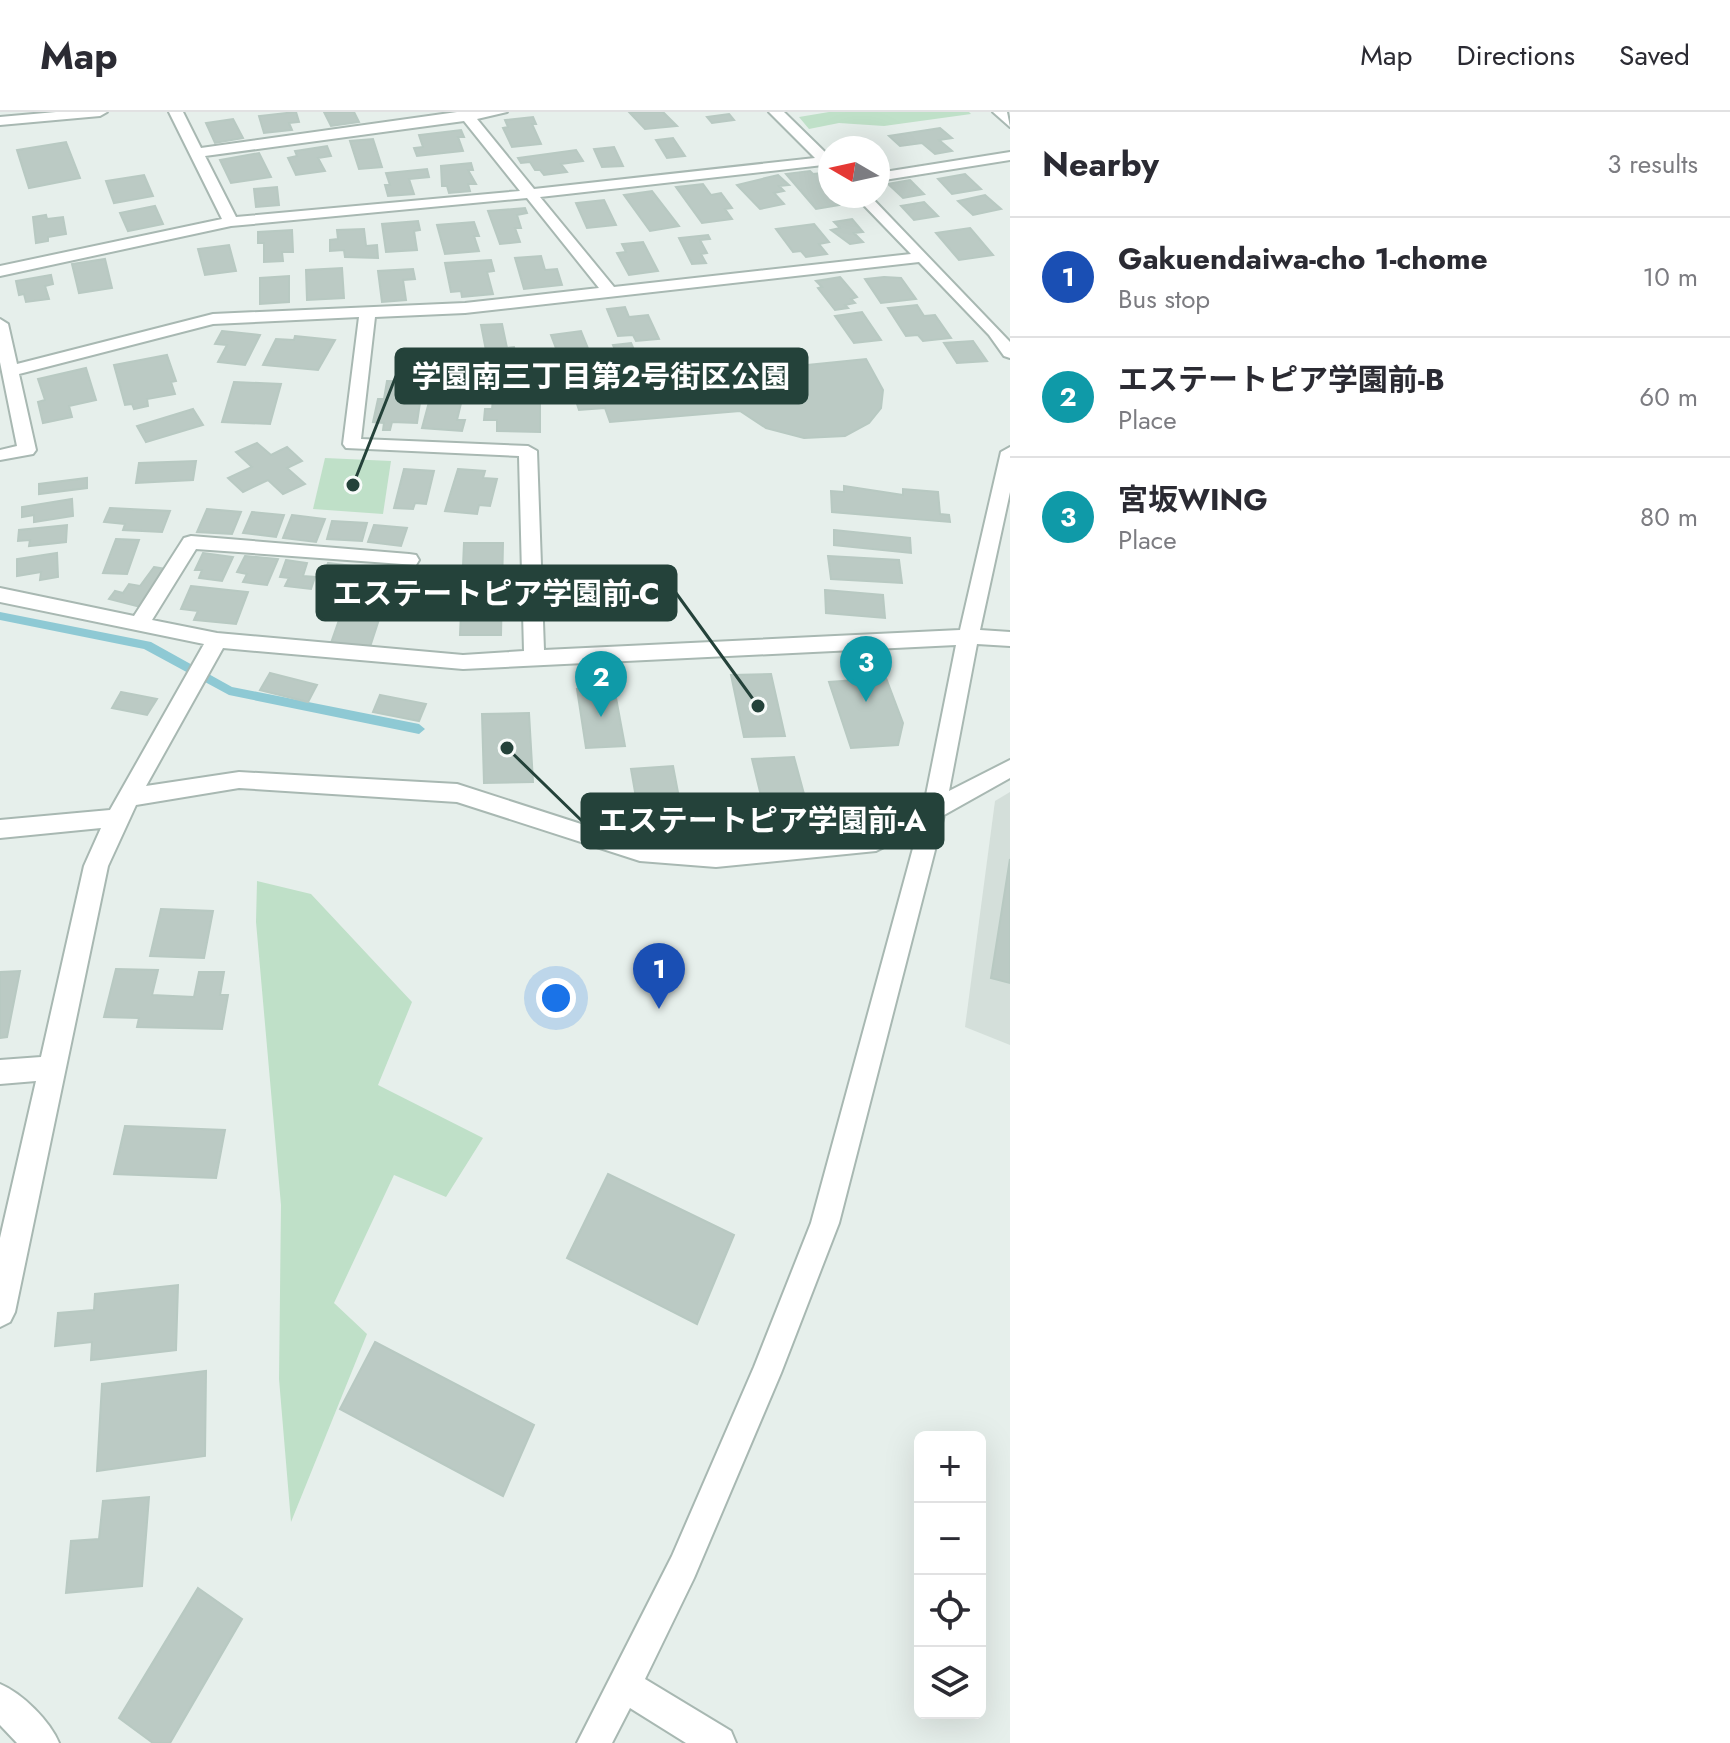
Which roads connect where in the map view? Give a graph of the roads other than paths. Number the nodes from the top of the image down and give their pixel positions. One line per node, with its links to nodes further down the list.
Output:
1 (100, 112): 6 (street)
2 (176, 112): 7 (street)
3 (500, 112): 5 (street)
4 (776, 112): 8 (street)
5 (466, 114): 7 (street); 12 (street)
6 (0, 121)
7 (195, 153): 14 (street)
8 (818, 154)
9 (1010, 156): 11 (street)
10 (818, 164): 12 (street)
11 (890, 175)
12 (529, 194): 14 (street); 17 (street)
13 (874, 208): 15 (street)
14 (231, 222): 16 (street)
15 (923, 257): 17 (street); 20 (street)
16 (0, 271)
17 (610, 292): 18 (street)
18 (367, 313): 21 (street); 30 (street)
19 (0, 328): 21 (street)
20 (1010, 353)
21 (10, 371): 23 (street)
22 (1010, 452): 27 (street)
23 (0, 455)
24 (409, 560): 26 (street)
25 (0, 595): 26 (street)
26 (140, 623): 29 (street)
27 (968, 637): 28 (street); 30 (street); 33 (street)
28 (1010, 639)
29 (217, 640): 30 (street); 32 (street)
30 (534, 657)
31 (1010, 768): 33 (street)
32 (129, 797): 33 (street); 34 (street)
33 (935, 807): 39 (street)
34 (117, 818): 35 (street); 36 (street)
35 (0, 829)
36 (53, 1068): 37 (street); 38 (street)
37 (0, 1072)
38 (1, 1294)
39 (623, 1685): 42 (street); 43 (street)
40 (0, 1701): 41 (street)
41 (42, 1743)
42 (594, 1743)
43 (719, 1743)

